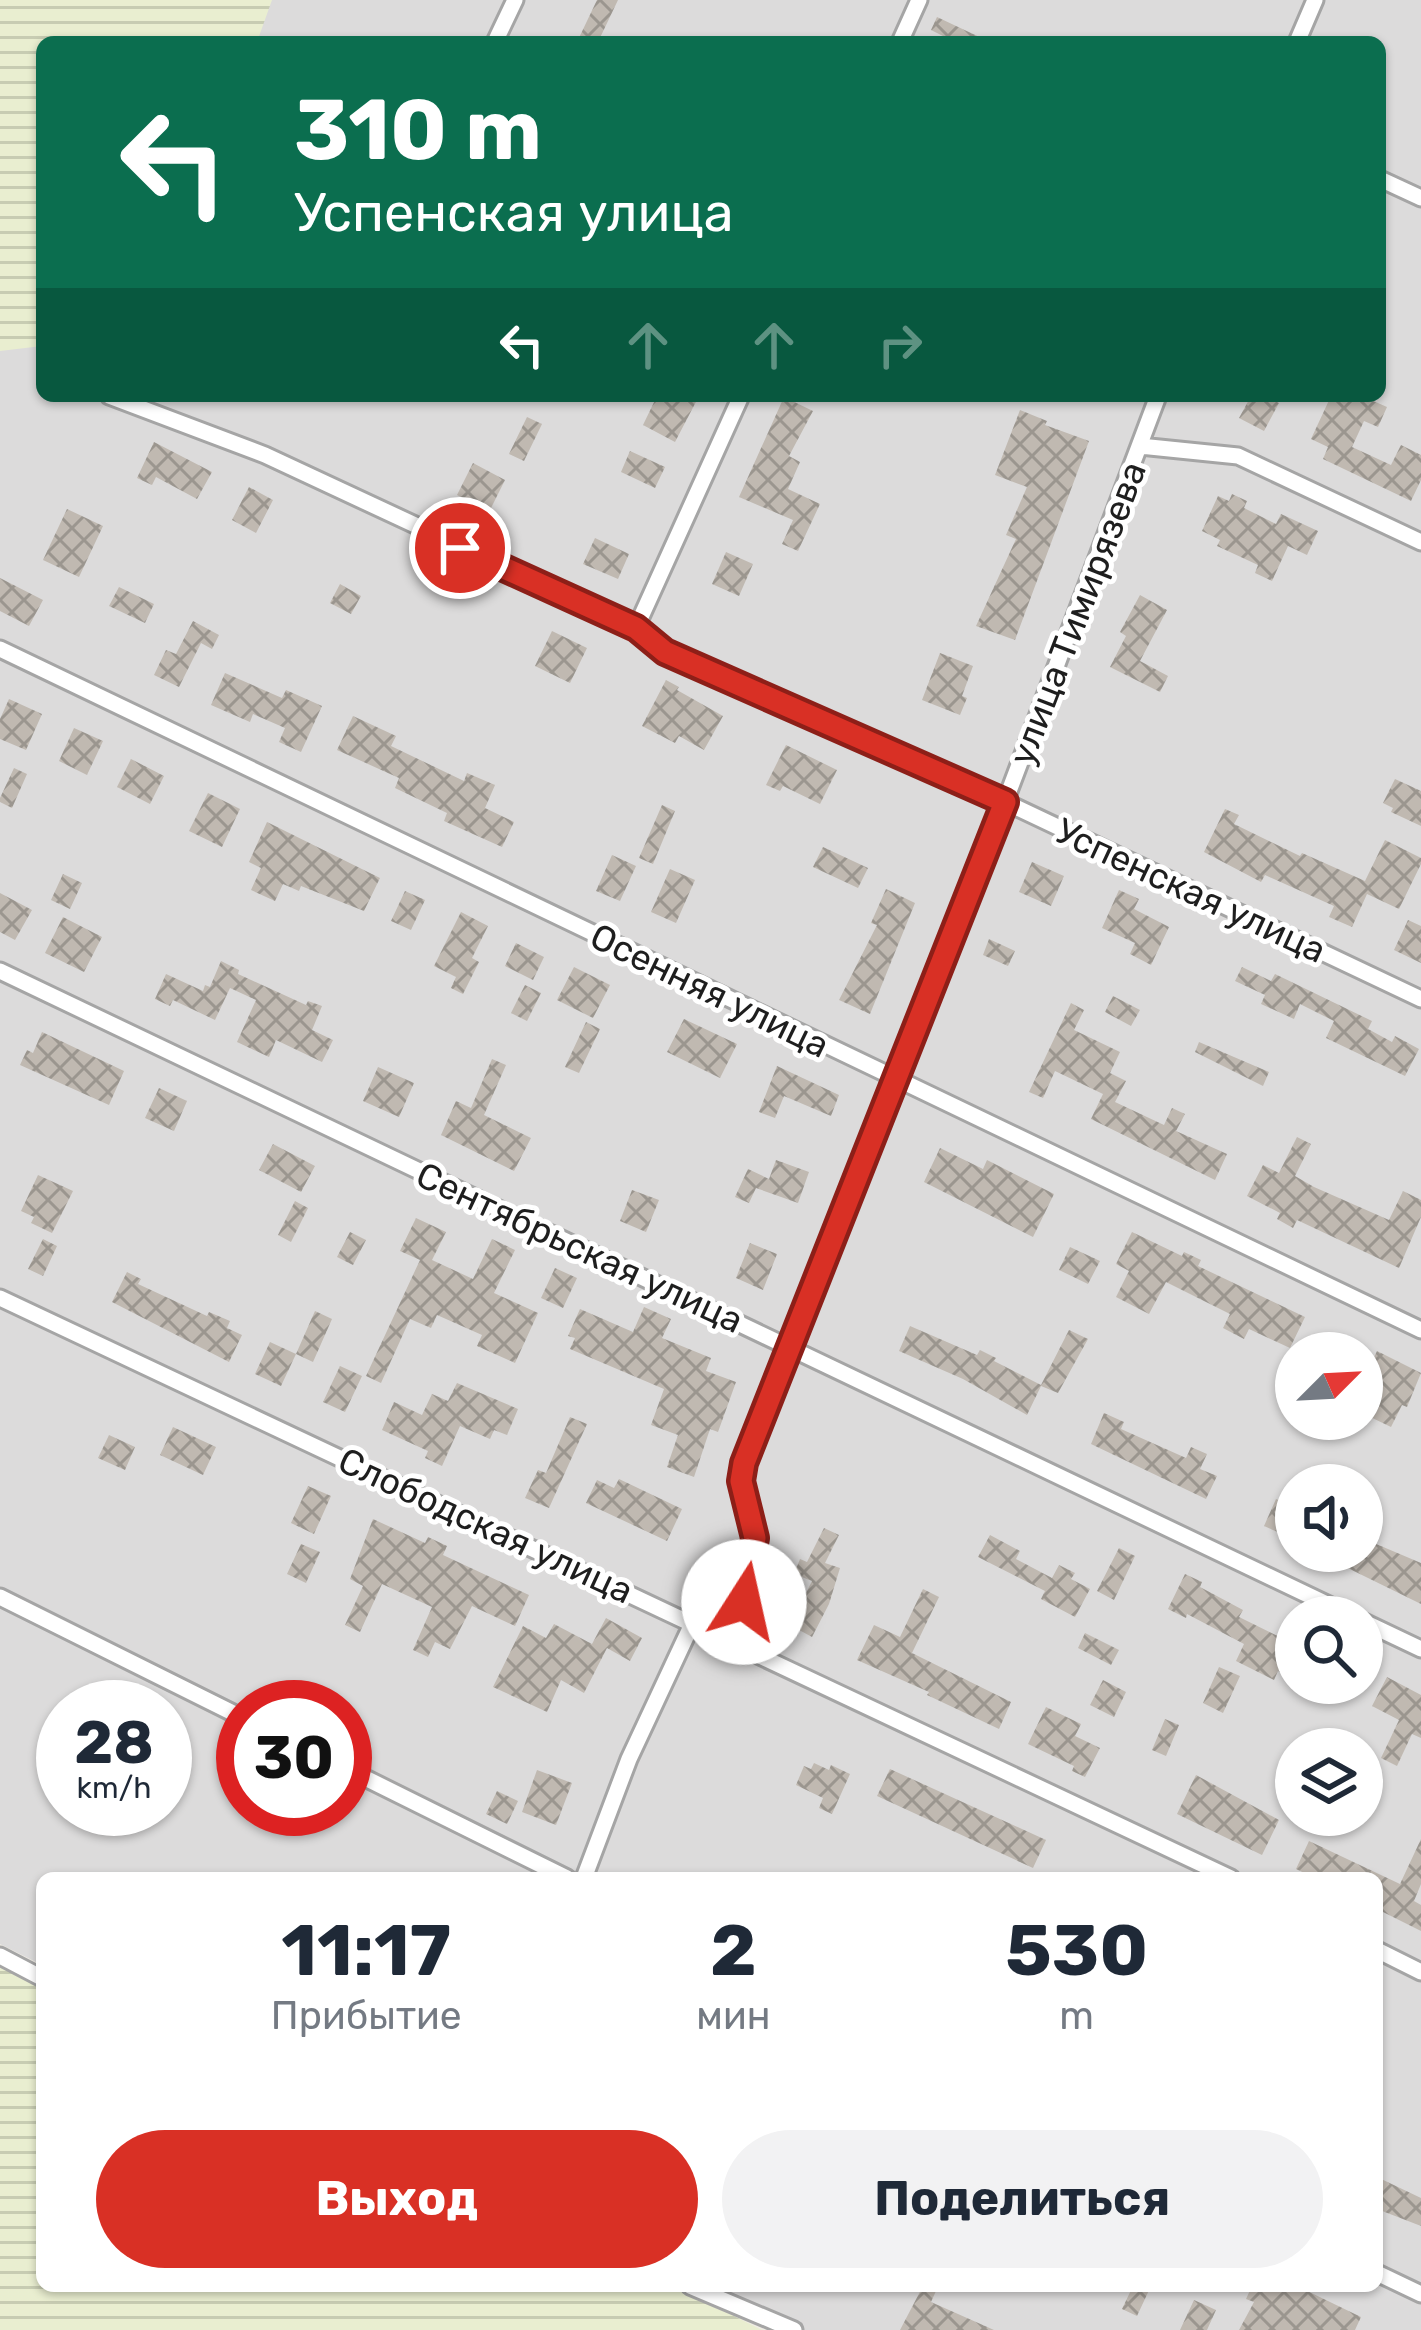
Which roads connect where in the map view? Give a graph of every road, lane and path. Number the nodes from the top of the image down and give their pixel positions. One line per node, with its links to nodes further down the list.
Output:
1 (515, 0): 4 (street)
2 (919, 0): 5 (street)
3 (1315, 0): 6 (street)
4 (498, 36)
5 (903, 36)
6 (1300, 36)
7 (1386, 182): 8 (street)
8 (1421, 198)
9 (125, 402): 14 (street, Успенская улица)
10 (738, 402): 14 (street)
11 (1156, 402): 12 (street, улица Тимирязева)
12 (1140, 446): 13 (street); 16 (street, улица Тимирязева)
13 (1421, 542)
14 (636, 628): 16 (street, Успенская улица)
15 (0, 649): 19 (street, Осенняя улица)
16 (1005, 802): 18 (street, Успенская улица); 19 (street, улица Тимирязева)
17 (0, 971): 22 (street, Сентябрьская улица)
18 (1421, 999)
19 (897, 1080): 21 (street, Осенняя улица); 22 (street, улица Тимирязева)
20 (0, 1298): 25 (street, Слободская улица)
21 (1421, 1330)
22 (793, 1348): 23 (street, Сентябрьская улица); 27 (street, улица Тимирязева)
23 (1310, 1596)
24 (0, 1598): 29 (street)
25 (693, 1622): 27 (street, Слободская улица); 32 (street)
26 (1383, 1631): 28 (street)
27 (726, 1638): 33 (street, Слободская улица)
28 (1421, 1649)
29 (216, 1705)
30 (372, 1781): 31 (street)
31 (555, 1872)
32 (586, 1872)
33 (1218, 1872)
34 (1383, 1953): 36 (street)
35 (0, 1956): 37 (street)
36 (1421, 1972)
37 (36, 1975)
38 (1383, 2276): 40 (street)
39 (704, 2292): 41 (street)
40 (1421, 2294)
41 (794, 2330)

